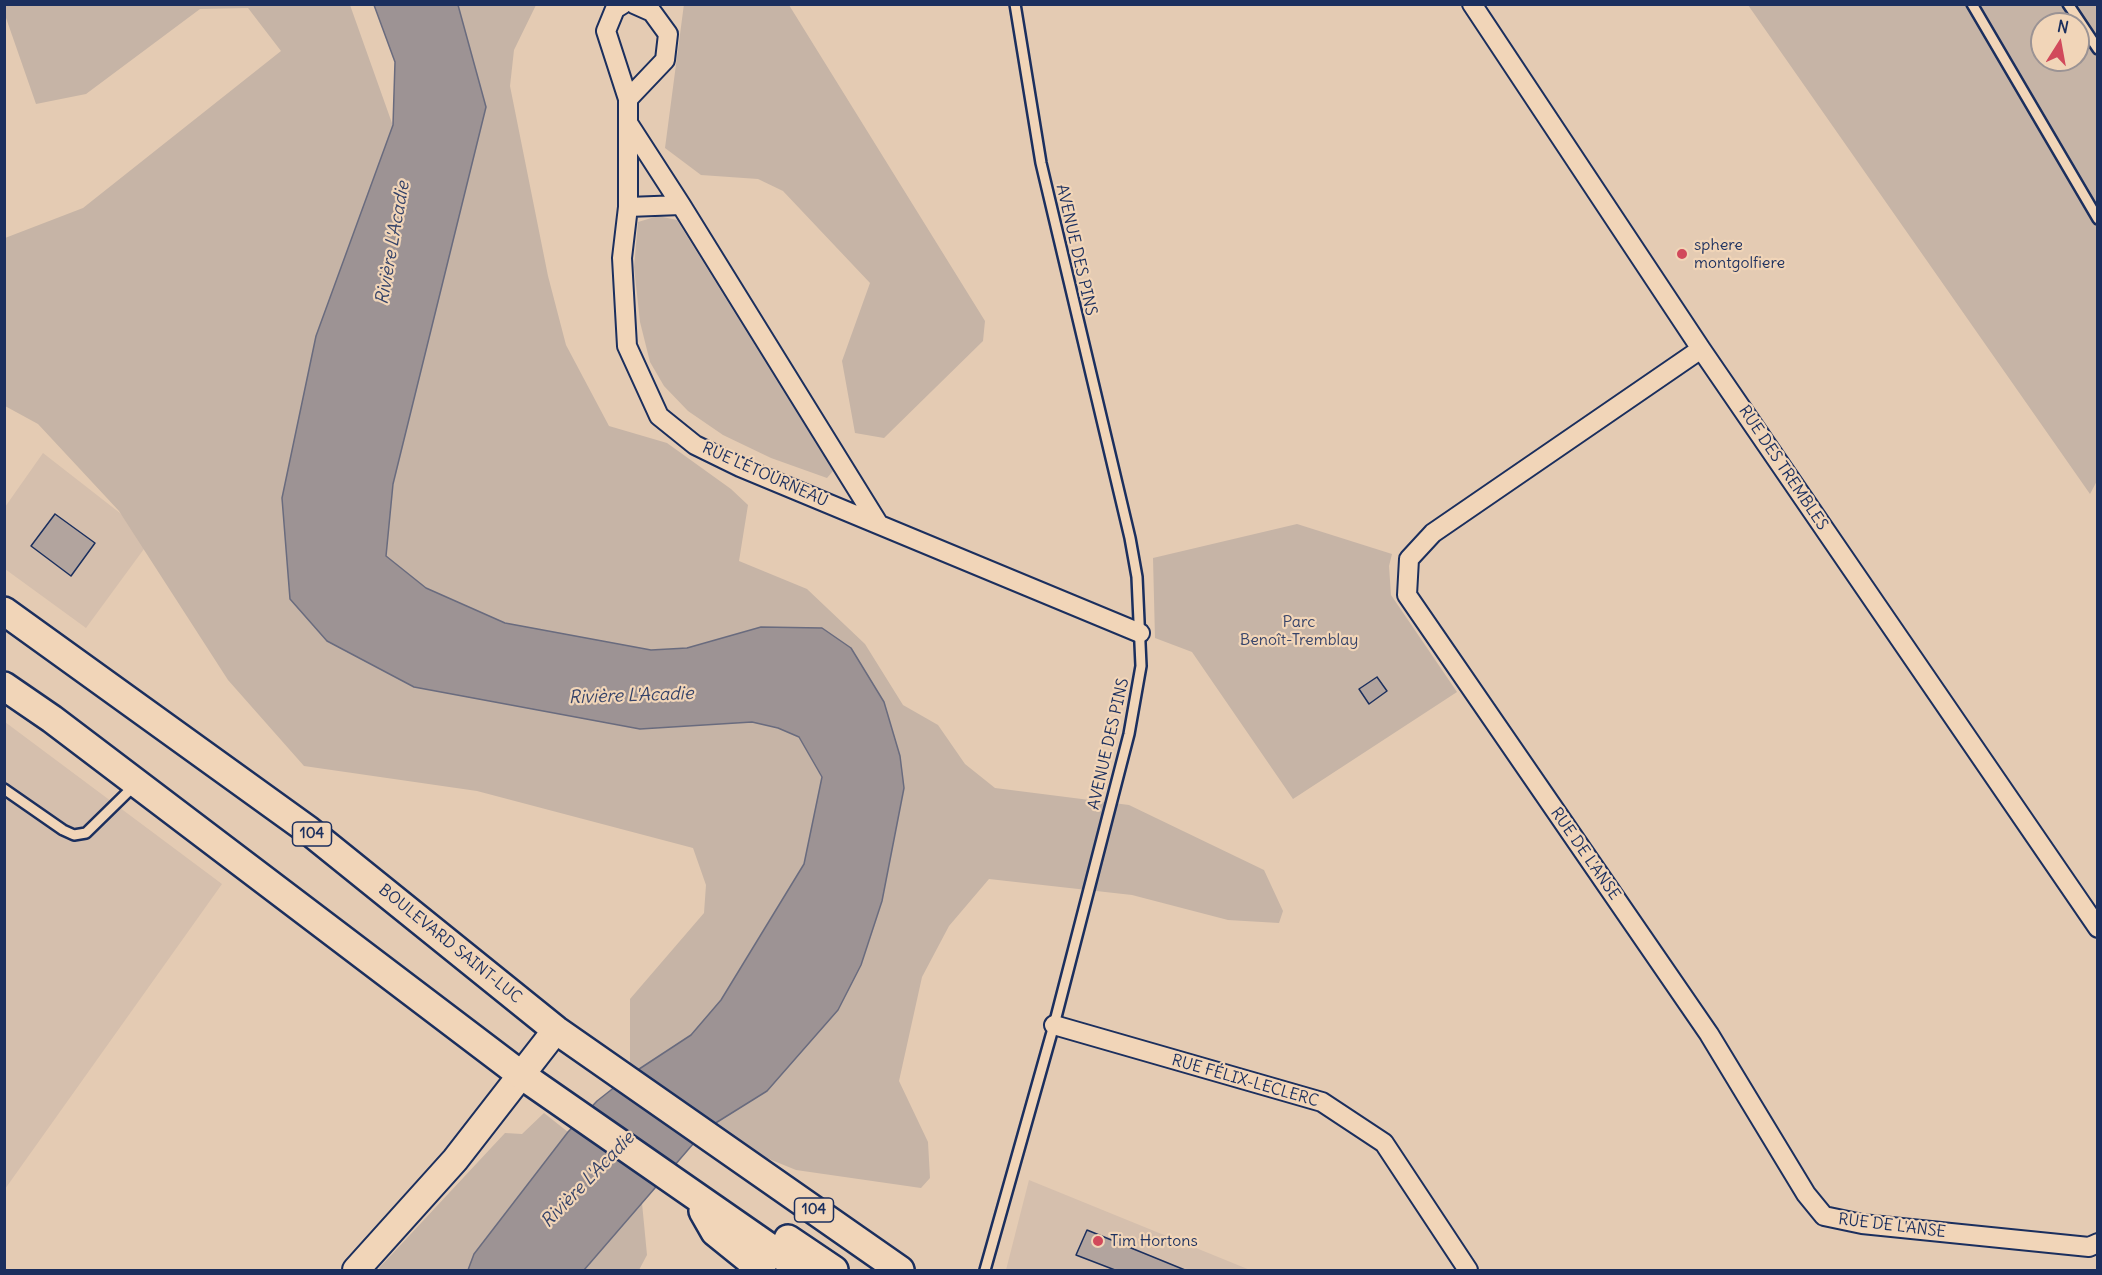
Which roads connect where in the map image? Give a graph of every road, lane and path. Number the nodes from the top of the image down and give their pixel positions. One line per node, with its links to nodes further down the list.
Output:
1 (623, 4): 8 (street, RUE LÉTOURNEAU)
2 (634, 4): 8 (street)
3 (1015, 4): 16 (lane, AVENUE DES PINS)
4 (1472, 4): 13 (street, RUE DES TREMBLES)
5 (1972, 4): 12 (lane)
6 (2068, 4): 7 (lane)
7 (2097, 49)
8 (628, 99): 9 (street, RUE LÉTOURNEAU)
9 (628, 123): 10 (street, RUE LÉTOURNEAU); 11 (street, RUE LÉTOURNEAU)
10 (681, 205): 11 (street); 14 (street, RUE LÉTOURNEAU)
11 (628, 207): 14 (street, RUE LÉTOURNEAU)
12 (2097, 219)
13 (1701, 349): 20 (street, RUE DES TREMBLES); 25 (street, RUE DE L'ANSE)
14 (878, 524): 16 (street, RUE LÉTOURNEAU)
15 (4, 611): 22 (main road, BOULEVARD SAINT-LUC / 104)
16 (1140, 633): 21 (lane, AVENUE DES PINS)
17 (4, 686): 18 (main road)
18 (136, 783): 19 (lane); 23 (main road)
19 (4, 789)
20 (2097, 928)
21 (1054, 1025): 31 (lane, AVENUE DES PINS); 32 (street, RUE FÉLIX-LECLERC)
22 (556, 1030): 23 (street); 30 (main road, BOULEVARD SAINT-LUC / 104)
23 (520, 1074): 24 (main road); 26 (street)
24 (695, 1197): 27 (main road); 28 (main road); 29 (main road)
25 (2097, 1243)
26 (356, 1270)
27 (762, 1270)
28 (802, 1270)
29 (834, 1270)
30 (900, 1270)
31 (985, 1270)
32 (1468, 1270)

